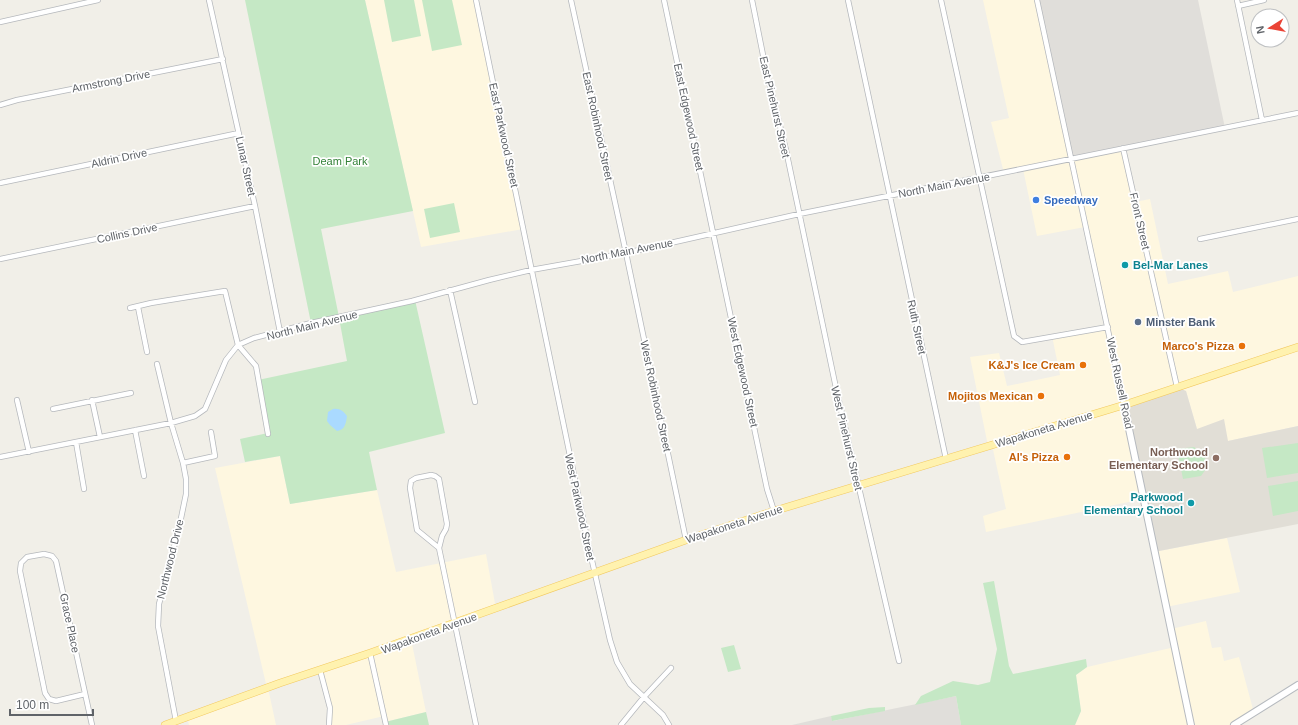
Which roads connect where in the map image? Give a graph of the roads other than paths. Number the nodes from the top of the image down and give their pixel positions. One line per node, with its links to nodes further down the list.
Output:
1 (98, 0): 13 (street)
2 (209, 0): 14 (street, Lunar Street)
3 (476, 0): 31 (street, East Parkwood Street)
4 (571, 0): 29 (street, East Robinhood Street)
5 (664, 0): 27 (street, East Edgewood Street)
6 (752, 0): 25 (street, East Pinehurst Street)
7 (848, 0): 23 (street, Ruth Street)
8 (941, 0): 21 (street)
9 (1037, 0): 20 (street, West Russell Road)
10 (1237, 0): 12 (street)
11 (1264, 0): 12 (street)
12 (1238, 6): 17 (street)
13 (0, 22)
14 (223, 59): 15 (street, Armstrong Drive); 18 (street, Lunar Street)
15 (0, 105)
16 (1298, 113): 17 (street, North Main Avenue)
17 (1262, 120): 19 (street, North Main Avenue)
18 (239, 133): 22 (street, Aldrin Drive); 24 (street, Lunar Street)
19 (1123, 148): 20 (street, North Main Avenue); 41 (street, Front Street)
20 (1070, 159): 21 (street, North Main Avenue); 35 (street, West Russell Road)
21 (979, 178): 23 (street, North Main Avenue); 35 (street)
22 (0, 183)
23 (889, 196): 25 (street, North Main Avenue); 56 (street, Ruth Street)
24 (255, 206): 30 (street, Collins Drive); 36 (street, Lunar Street)
25 (799, 214): 27 (street, North Main Avenue); 59 (street, West Pinehurst Street)
26 (1298, 218): 28 (street)
27 (714, 234): 29 (street, North Main Avenue); 61 (street, West Edgewood Street)
28 (1200, 239)
29 (626, 252): 31 (street, North Main Avenue); 62 (street, West Robinhood Street)
30 (0, 259)
31 (531, 270): 32 (street, North Main Avenue); 64 (street, West Parkwood Street)
32 (450, 290): 36 (street, North Main Avenue); 45 (street)
33 (138, 307): 34 (street); 37 (street); 39 (street)
34 (130, 308)
35 (1108, 327): 46 (street, West Russell Road)
36 (280, 332): 37 (street, North Main Avenue)
37 (238, 345): 48 (street, North Main Avenue); 51 (street)
38 (1298, 347): 41 (main road, Wapakoneta Avenue)
39 (147, 352)
40 (157, 364): 48 (street, Northwood Drive)
41 (1177, 387): 46 (main road, Wapakoneta Avenue)
42 (131, 393): 44 (street)
43 (17, 400): 54 (street)
44 (92, 400): 47 (street); 52 (street)
45 (475, 402)
46 (1124, 405): 56 (main road, Wapakoneta Avenue); 81 (main road, West Russell Road)
47 (53, 409)
48 (170, 423): 49 (street, North Main Avenue); 57 (street, Northwood Drive)
49 (135, 430): 52 (street, North Main Avenue); 58 (street)
50 (211, 432): 57 (street)
51 (268, 434)
52 (100, 437): 53 (street, North Main Avenue)
53 (76, 442): 54 (street, North Main Avenue); 60 (street)
54 (29, 452): 55 (street, North Main Avenue)
55 (0, 458)
56 (946, 459): 59 (main road, Wapakoneta Avenue)
57 (183, 463): 73 (street, Northwood Drive)
58 (144, 476)
59 (858, 485): 61 (main road, Wapakoneta Avenue); 67 (street, West Pinehurst Street)
60 (84, 490)
61 (774, 511): 62 (main road, Wapakoneta Avenue)
62 (686, 540): 64 (main road, Wapakoneta Avenue)
63 (439, 548): 63 (street); 65 (street)
64 (594, 572): 65 (main road, Wapakoneta Avenue); 72 (street, West Parkwood Street)
65 (454, 623): 66 (main road, Wapakoneta Avenue); 78 (street)
66 (370, 653): 69 (main road, Wapakoneta Avenue); 77 (street)
67 (899, 661)
68 (671, 668): 72 (street)
69 (320, 670): 73 (main road, Wapakoneta Avenue); 76 (street)
70 (1298, 686): 82 (main road)
71 (85, 694): 71 (street, Grace Place); 74 (street, Grace Place)
72 (644, 697): 79 (street); 80 (street, West Parkwood Street)
73 (176, 721): 75 (main road, Wapakoneta Avenue)
74 (92, 725)
75 (165, 725)
76 (329, 725)
77 (386, 725)
78 (476, 725)
79 (621, 725)
80 (669, 725)
81 (1191, 725)
82 (1234, 725)

